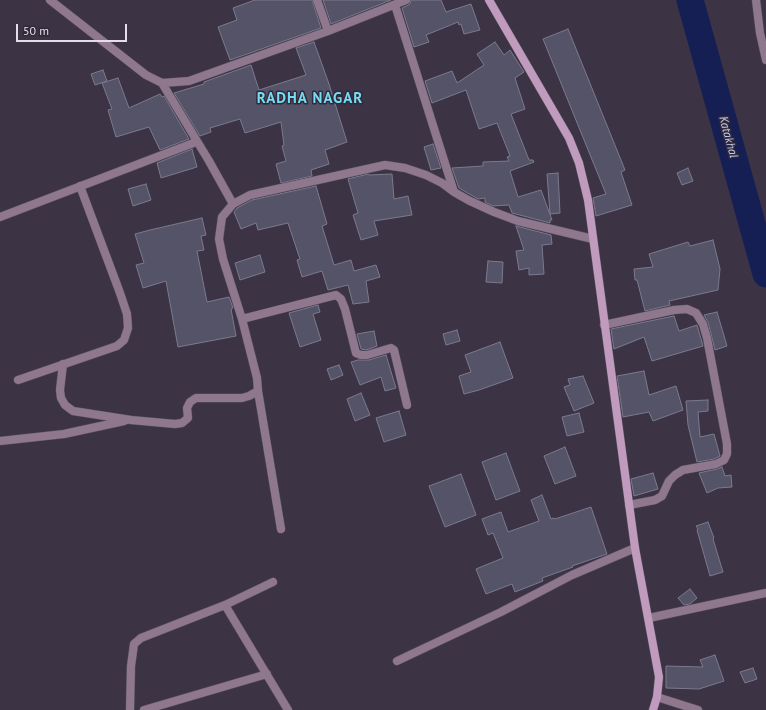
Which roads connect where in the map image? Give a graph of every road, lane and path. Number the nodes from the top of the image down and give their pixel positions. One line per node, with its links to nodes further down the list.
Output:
1 (50, 0): 9 (street)
2 (317, 0): 7 (street)
3 (406, 0): 6 (street)
4 (489, 0): 15 (street)
5 (756, 0): 8 (street)
6 (395, 6): 7 (street); 12 (street)
7 (328, 31): 9 (street)
8 (766, 60)
9 (162, 83): 10 (street)
10 (196, 142): 11 (street); 13 (street)
11 (80, 186): 14 (street); 18 (street)
12 (454, 192): 13 (street); 15 (street)
13 (233, 204): 16 (street)
14 (0, 217)
15 (593, 239): 17 (street)
16 (242, 319): 20 (street); 21 (street)
17 (604, 325): 24 (street); 24 (street)
18 (63, 364): 19 (street); 22 (street)
19 (18, 380)
20 (258, 391): 22 (street); 25 (street)
21 (407, 405)
22 (131, 420): 23 (street)
23 (0, 441)
24 (629, 506): 26 (street)
25 (281, 529)
26 (635, 548): 30 (street); 31 (street)
27 (273, 582): 29 (street)
28 (766, 594): 30 (street)
29 (225, 605): 32 (street); 34 (street)
30 (649, 618): 33 (street)
31 (397, 661)
32 (267, 674): 35 (street); 36 (street)
33 (657, 697): 37 (street); 38 (street)
34 (130, 710)
35 (144, 710)
36 (288, 710)
37 (653, 710)
38 (698, 710)

